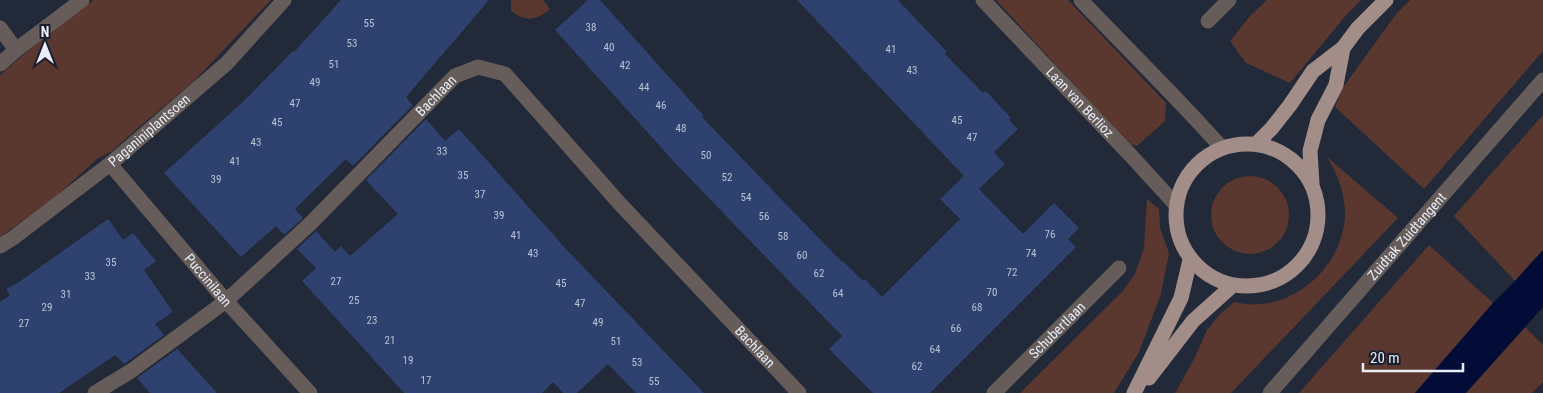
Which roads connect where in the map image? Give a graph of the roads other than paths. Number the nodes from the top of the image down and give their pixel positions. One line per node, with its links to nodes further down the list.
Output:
1 (82, 0): 10 (street)
2 (284, 0): 15 (street, Paganiniplantsoen)
3 (983, 0): 17 (street, Laan van Berlioz)
4 (1081, 0): 14 (street)
5 (1229, 0): 7 (street)
6 (1386, 0): 9 (main road)
7 (1208, 21)
8 (0, 28): 10 (street)
9 (1344, 48): 13 (main road); 16 (main road)
10 (16, 50): 11 (street)
11 (0, 64)
12 (1543, 80): 28 (street, Zuidtak Zuidtangent)
13 (1256, 144): 14 (main road); 16 (main road)
14 (1222, 148): 17 (main road)
15 (110, 164): 18 (street, Paganiniplantsoen); 22 (street, Puccinilaan)
16 (1312, 185): 21 (main road)
17 (1176, 205): 19 (main road)
18 (0, 246)
19 (1190, 260): 21 (main road); 27 (main road)
20 (1119, 268): 26 (street, Schubertlaan)
21 (1232, 286): 27 (main road)
22 (226, 301): 23 (street, Bachlaan); 24 (street, Puccinilaan); 25 (street, Bachlaan)
23 (95, 393)
24 (310, 393)
25 (800, 393)
26 (994, 393)
27 (1135, 393)
28 (1270, 393)

